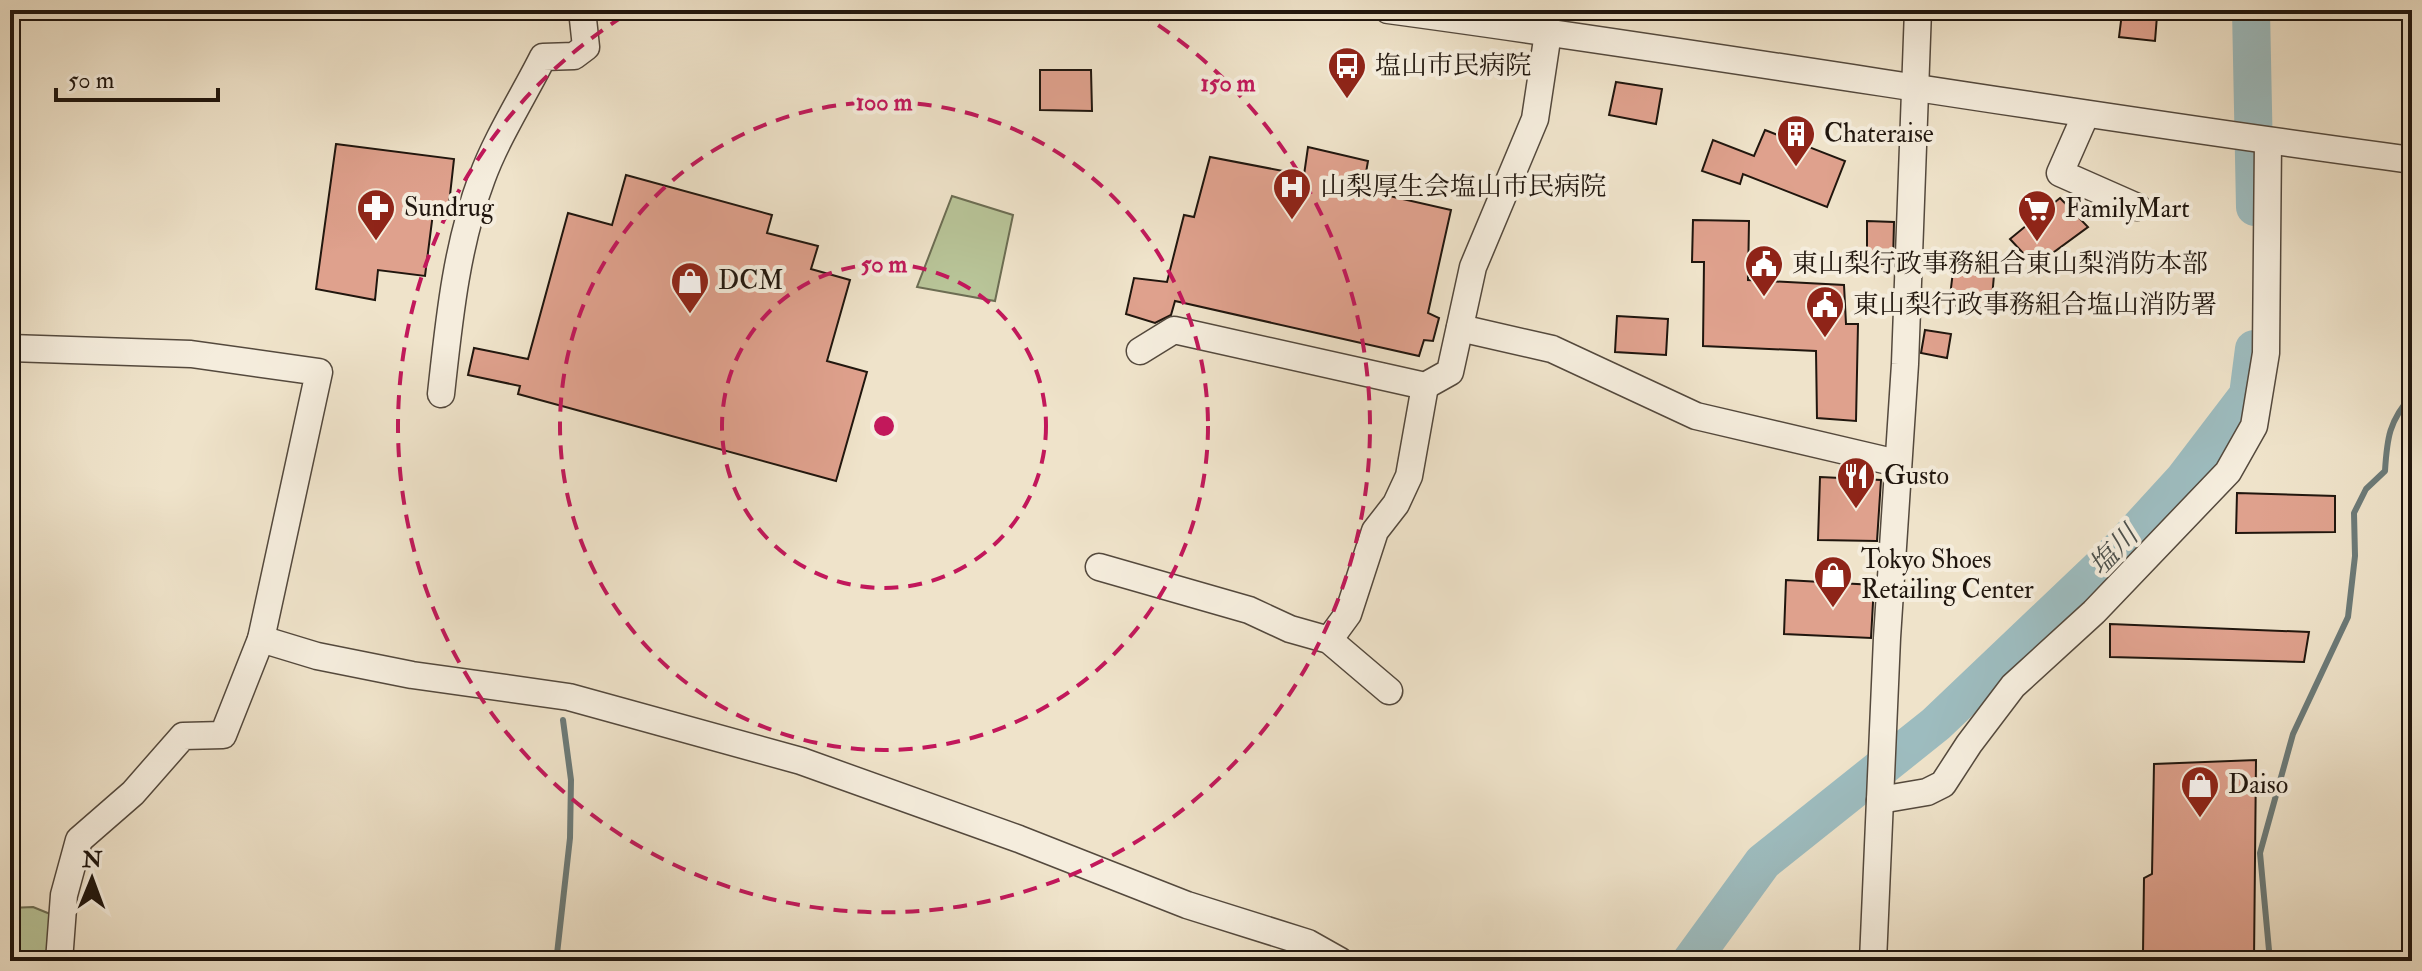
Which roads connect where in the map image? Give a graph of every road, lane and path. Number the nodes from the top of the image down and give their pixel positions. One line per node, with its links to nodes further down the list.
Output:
1 (582, 10): 14 (street)
2 (1388, 10): 4 (street)
3 (1918, 10): 5 (street)
4 (1548, 33): 5 (street); 10 (street)
5 (1915, 87): 6 (street); 15 (street)
6 (2086, 114): 7 (street); 9 (street)
7 (2268, 141): 8 (street); 20 (street)
8 (2412, 160)
9 (2137, 207)
10 (1460, 328): 13 (street); 15 (street)
11 (10, 348): 17 (street)
12 (1140, 351): 13 (street)
13 (1425, 386): 18 (street)
14 (441, 394)
15 (1897, 463): 20 (street)
16 (1099, 567): 18 (street)
17 (261, 639): 21 (street); 22 (street)
18 (1329, 640): 19 (street)
19 (1389, 691)
20 (1880, 800): 23 (street)
21 (59, 961)
22 (1340, 961)
23 (1873, 961)

